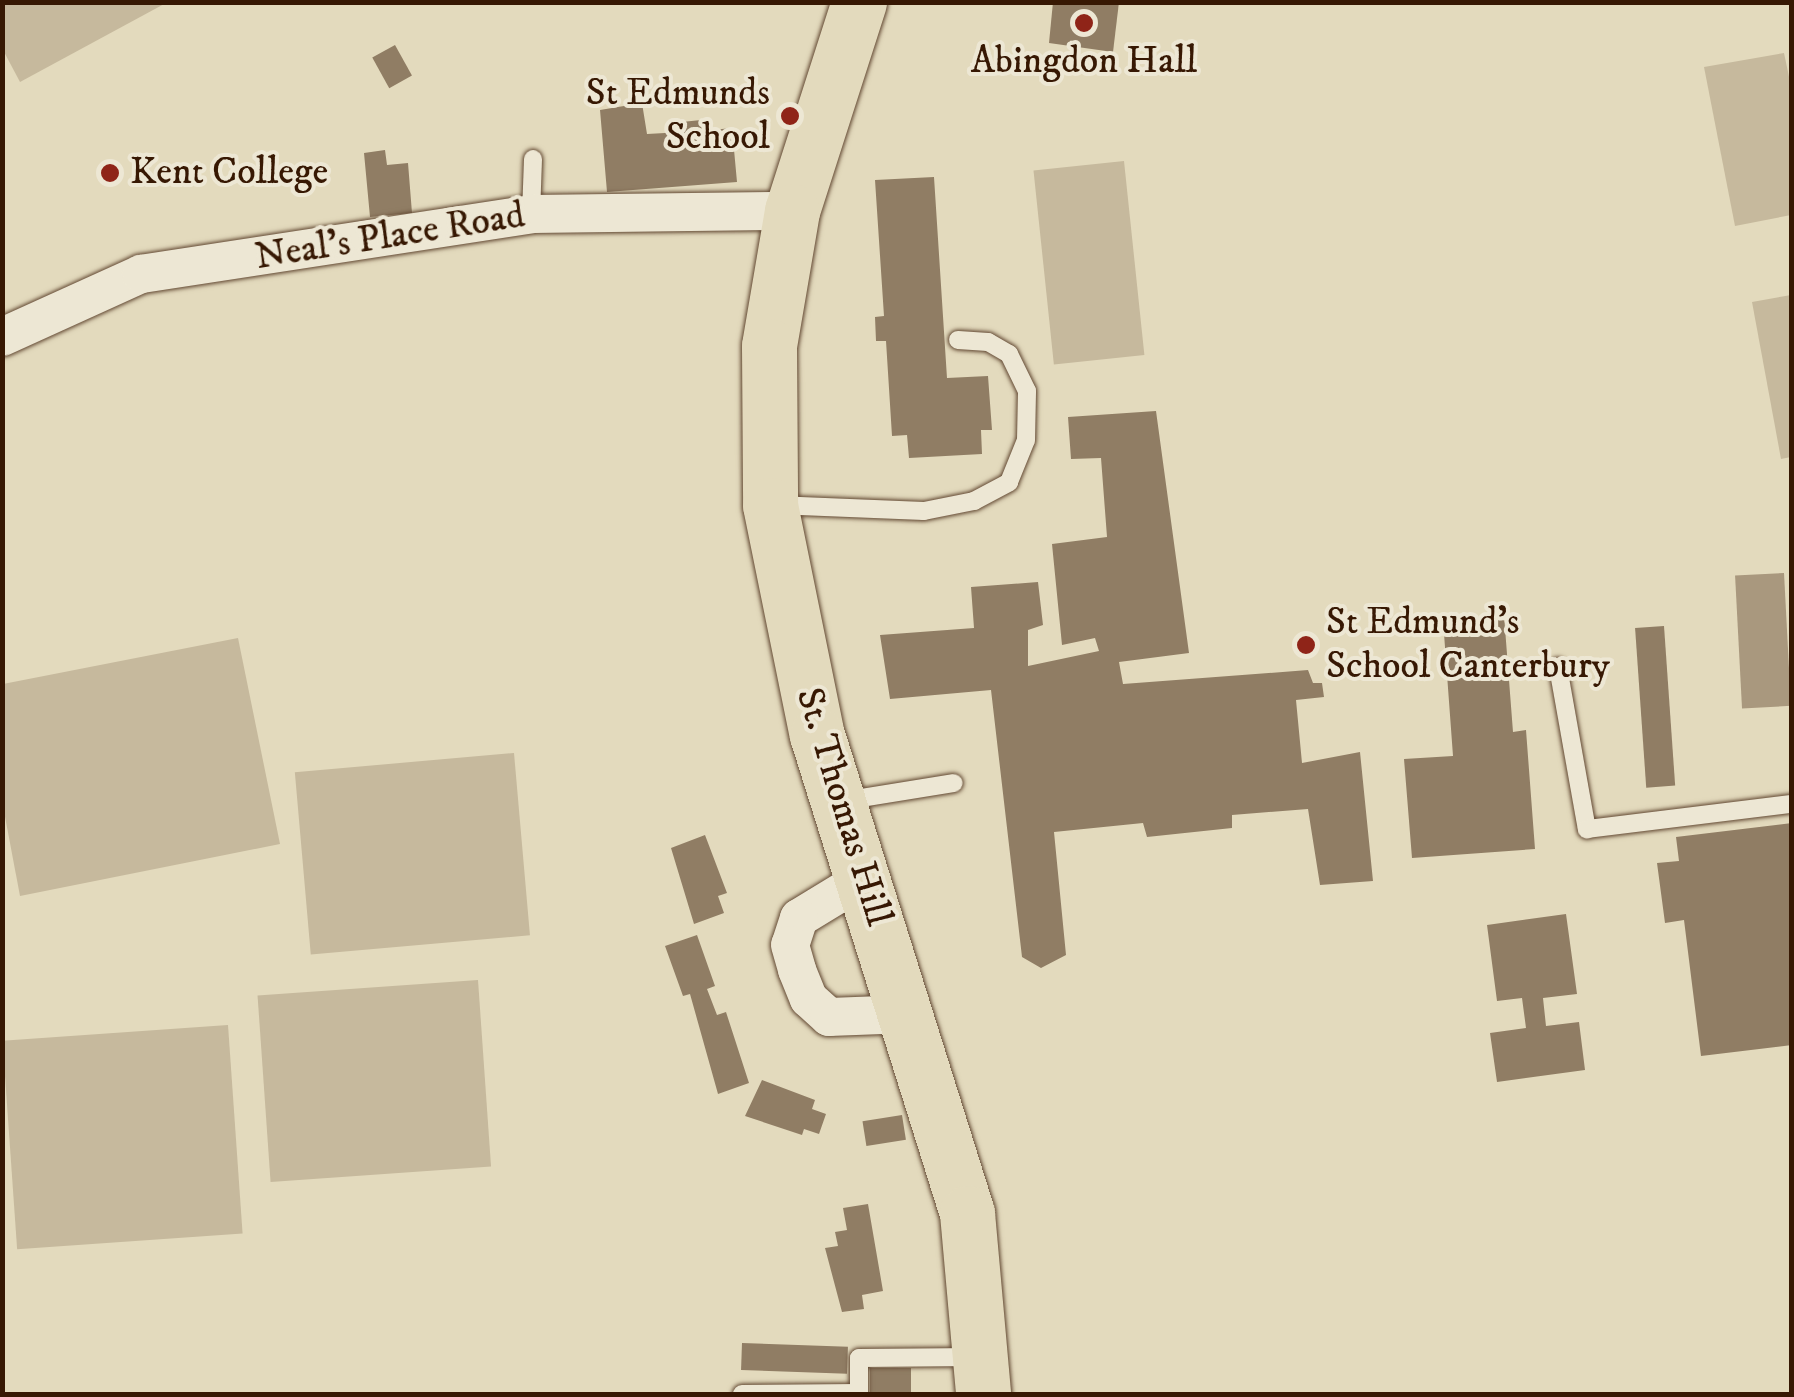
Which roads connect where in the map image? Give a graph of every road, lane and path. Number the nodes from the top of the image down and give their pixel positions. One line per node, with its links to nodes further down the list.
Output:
1 (859, 2): 3 (main road, St. Thomas Hill)
2 (534, 158): 4 (lane)
3 (792, 211): 4 (street, Neal's Place Road); 7 (main road, St. Thomas Hill)
4 (532, 214): 5 (street, Neal's Place Road)
5 (2, 336)
6 (958, 340): 7 (lane)
7 (770, 505): 10 (main road, St. Thomas Hill)
8 (1558, 666): 11 (lane)
9 (954, 783): 10 (lane)
10 (838, 802): 12 (main road, St. Thomas Hill)
11 (1792, 804)
12 (863, 879): 13 (main road, St. Thomas Hill); 13 (street)
13 (909, 1014): 14 (main road, St. Thomas Hill)
14 (982, 1376): 15 (lane)
15 (742, 1394)

